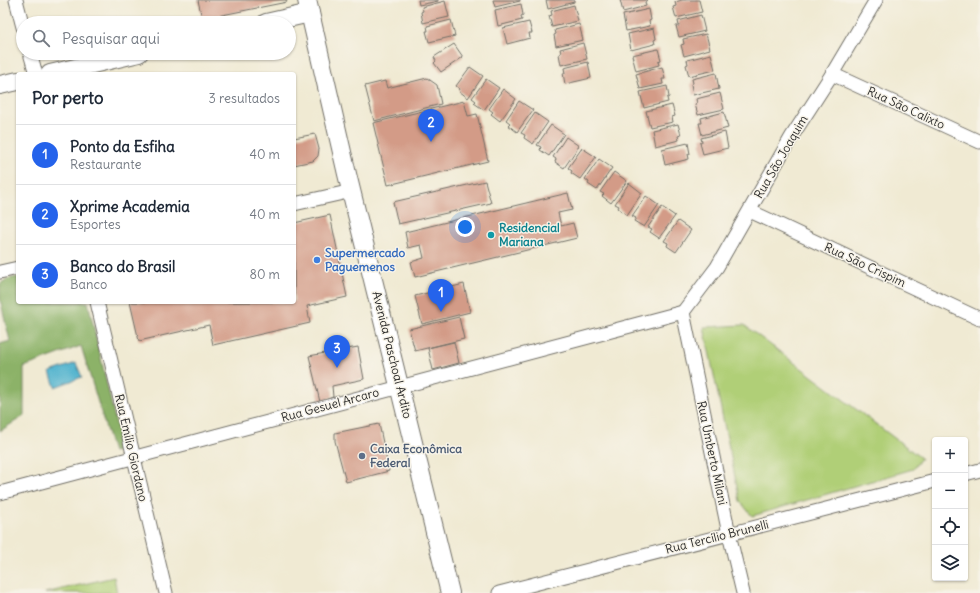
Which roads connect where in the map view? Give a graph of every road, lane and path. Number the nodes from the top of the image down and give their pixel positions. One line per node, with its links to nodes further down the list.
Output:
1 (16, 0): 4 (street)
2 (876, 0): 10 (street, Rua São Joaquim)
3 (308, 6): 5 (main road); 14 (main road, Avenida Paschoal Ardito)
4 (20, 16)
5 (283, 16)
6 (32, 60): 8 (street)
7 (109, 60): 9 (main road)
8 (35, 72)
9 (58, 72)
10 (832, 74): 13 (street, Rua São Calixto); 16 (street, Rua São Joaquim)
11 (16, 81): 12 (main road)
12 (0, 85)
13 (980, 142)
14 (352, 191): 15 (street); 22 (main road, Avenida Paschoal Ardito)
15 (296, 204)
16 (750, 211): 20 (street, Rua São Joaquim); 21 (street, Rua São Crispim)
17 (16, 268): 18 (street)
18 (0, 272)
19 (97, 304): 23 (street, Rua Emílio Giordano)
20 (683, 312): 22 (street, Rua Gesuel Arcaro); 28 (street, Rua Umberto Milani)
21 (980, 319)
22 (399, 387): 23 (street, Rua Gesuel Arcaro); 30 (main road, Avenida Paschoal Ardito)
23 (134, 457): 27 (street, Rua Gesuel Arcaro); 29 (street, Rua Emílio Giordano)
24 (980, 470): 25 (street)
25 (968, 473)
26 (932, 482): 28 (street, Rua Tercílio Brunelli)
27 (0, 493)
28 (729, 534): 31 (street, Rua Tercílio Brunelli); 32 (street, Rua Umberto Milani)
29 (166, 593)
30 (450, 593)
31 (499, 593)
32 (743, 593)

